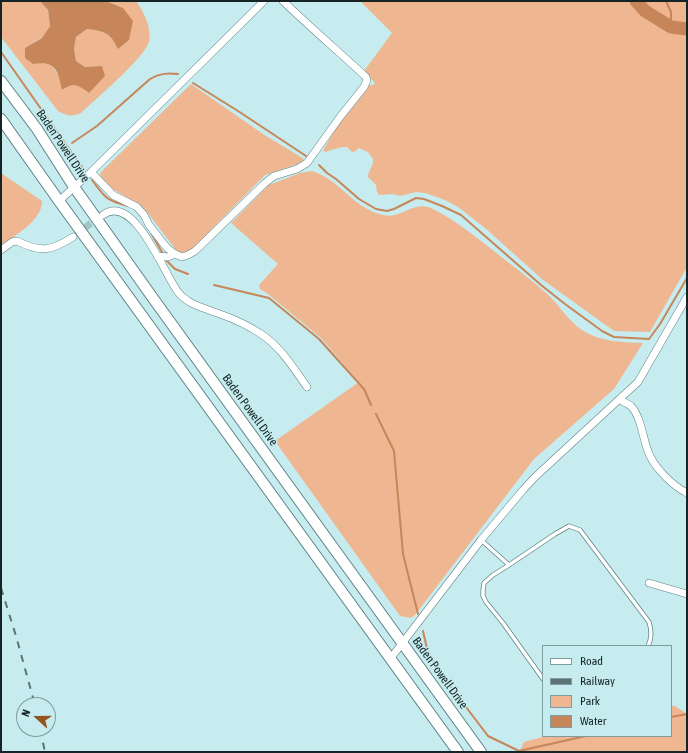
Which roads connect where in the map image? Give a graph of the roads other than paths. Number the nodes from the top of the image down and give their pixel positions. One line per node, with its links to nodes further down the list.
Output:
1 (264, 1): 5 (street)
2 (282, 1): 11 (street)
3 (1, 81): 6 (main road, Baden Powell Drive)
4 (1, 119): 7 (main road)
5 (91, 172): 6 (street); 11 (street)
6 (74, 187): 7 (street); 21 (main road, Baden Powell Drive)
7 (59, 201): 23 (main road)
8 (103, 215): 12 (street)
9 (73, 237): 10 (street)
10 (1, 250)
11 (175, 254): 12 (street)
12 (158, 256): 14 (street)
13 (687, 297): 15 (street)
14 (307, 387)
15 (620, 399): 16 (street); 17 (street)
16 (687, 494)
17 (481, 540): 18 (lane); 21 (street)
18 (509, 565): 22 (lane); 24 (lane)
19 (649, 583): 20 (street)
20 (687, 594)
21 (402, 643): 23 (street); 26 (main road, Baden Powell Drive)
22 (648, 645)
23 (391, 658): 25 (main road)
24 (542, 678)
25 (458, 752)
26 (481, 752)

